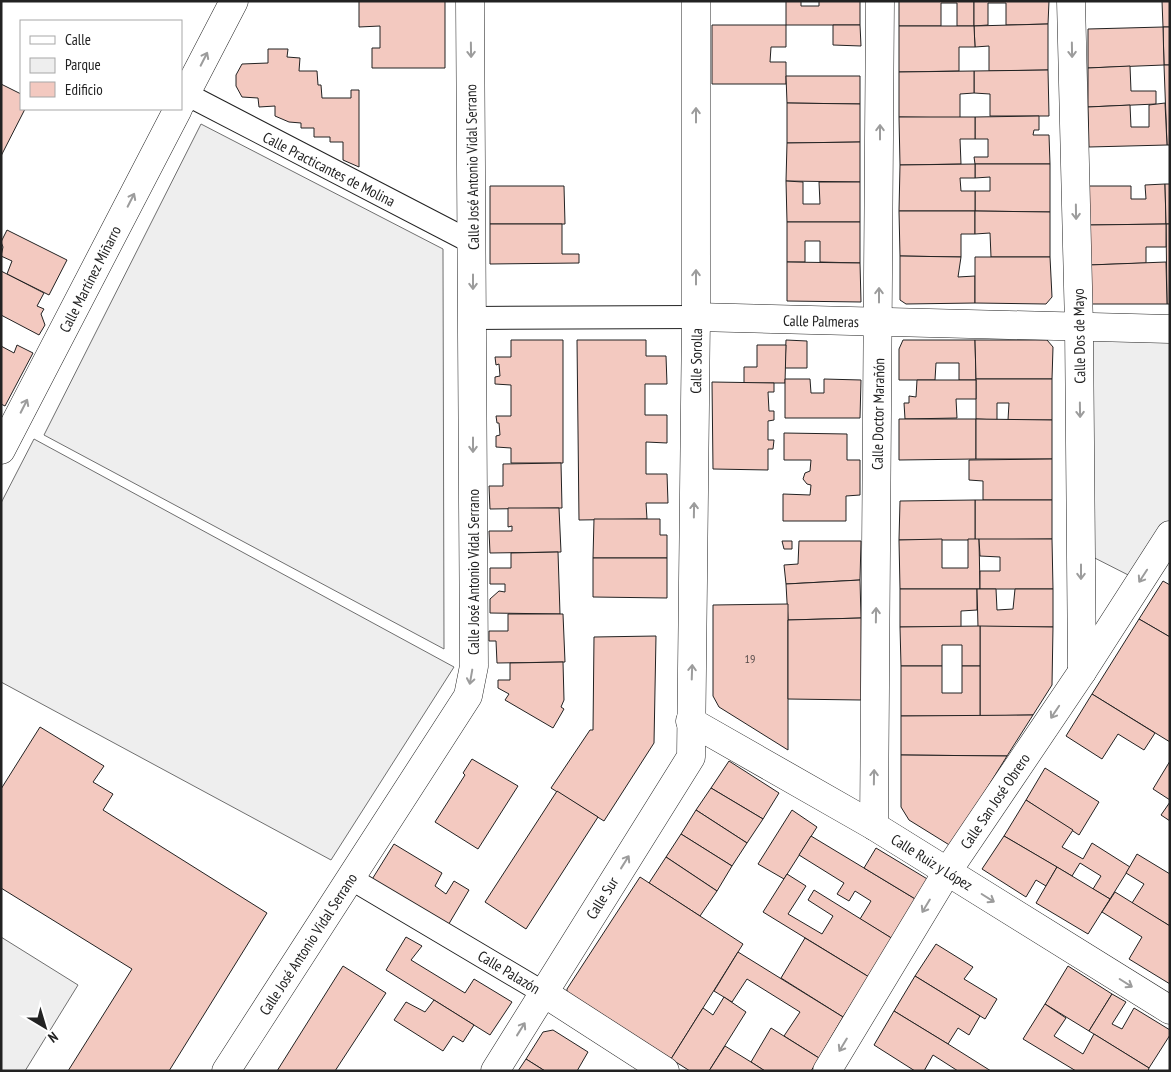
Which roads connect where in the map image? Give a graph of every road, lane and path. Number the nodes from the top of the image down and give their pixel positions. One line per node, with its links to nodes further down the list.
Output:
1 (234, 1): 6 (street, Calle Martínez Miñarro, one-way to 1)
2 (470, 1): 8 (street, Calle José Antonio Vidal Serrano, one-way to 8)
3 (696, 1): 10 (street, Calle Sorolla, one-way to 3)
4 (880, 1): 11 (street, Calle Doctor Marañón, one-way to 4)
5 (1071, 1): 12 (street, Calle Dos de Mayo, one-way to 12)
6 (182, 102): 8 (street, Calle Practicantes de Molina)
7 (178, 110): 14 (street, Calle Martínez Miñarro, one-way to 7)
8 (473, 243): 9 (street, Calle José Antonio Vidal Serrano, one-way to 9)
9 (473, 318): 10 (street, Calle Palmeras); 20 (street, Calle José Antonio Vidal Serrano, one-way to 20)
10 (696, 318): 11 (street, Calle Palmeras); 17 (street, Calle Sorolla, one-way to 10)
11 (879, 322): 12 (street, Calle Palmeras); 18 (street, Calle Doctor Marañón, one-way to 11)
12 (1079, 327): 13 (street, Calle Palmeras); 16 (street, Calle Dos de Mayo, one-way to 16)
13 (1170, 330)
14 (4, 437)
15 (1170, 535): 16 (street, Calle San José Obrero, one-way to 16)
16 (1082, 672): 19 (street, Calle San José Obrero, one-way to 19)
17 (690, 721): 18 (street, Calle Ruiz y López); 21 (street, Calle Sur, one-way to 17)
18 (874, 826): 19 (street, Calle Ruiz y López)
19 (947, 872): 22 (street, Calle Ruiz y López, one-way to 22); 26 (street, Calle San José Obrero, one-way to 26)
20 (350, 878): 21 (street, Calle Palazón); 23 (street, Calle José Antonio Vidal Serrano)
21 (544, 993): 24 (street, Calle Sur, one-way to 21); 25 (street, Calle Palazón)
22 (1170, 1010)
23 (226, 1071)
24 (495, 1071)
25 (665, 1071)
26 (827, 1071)

